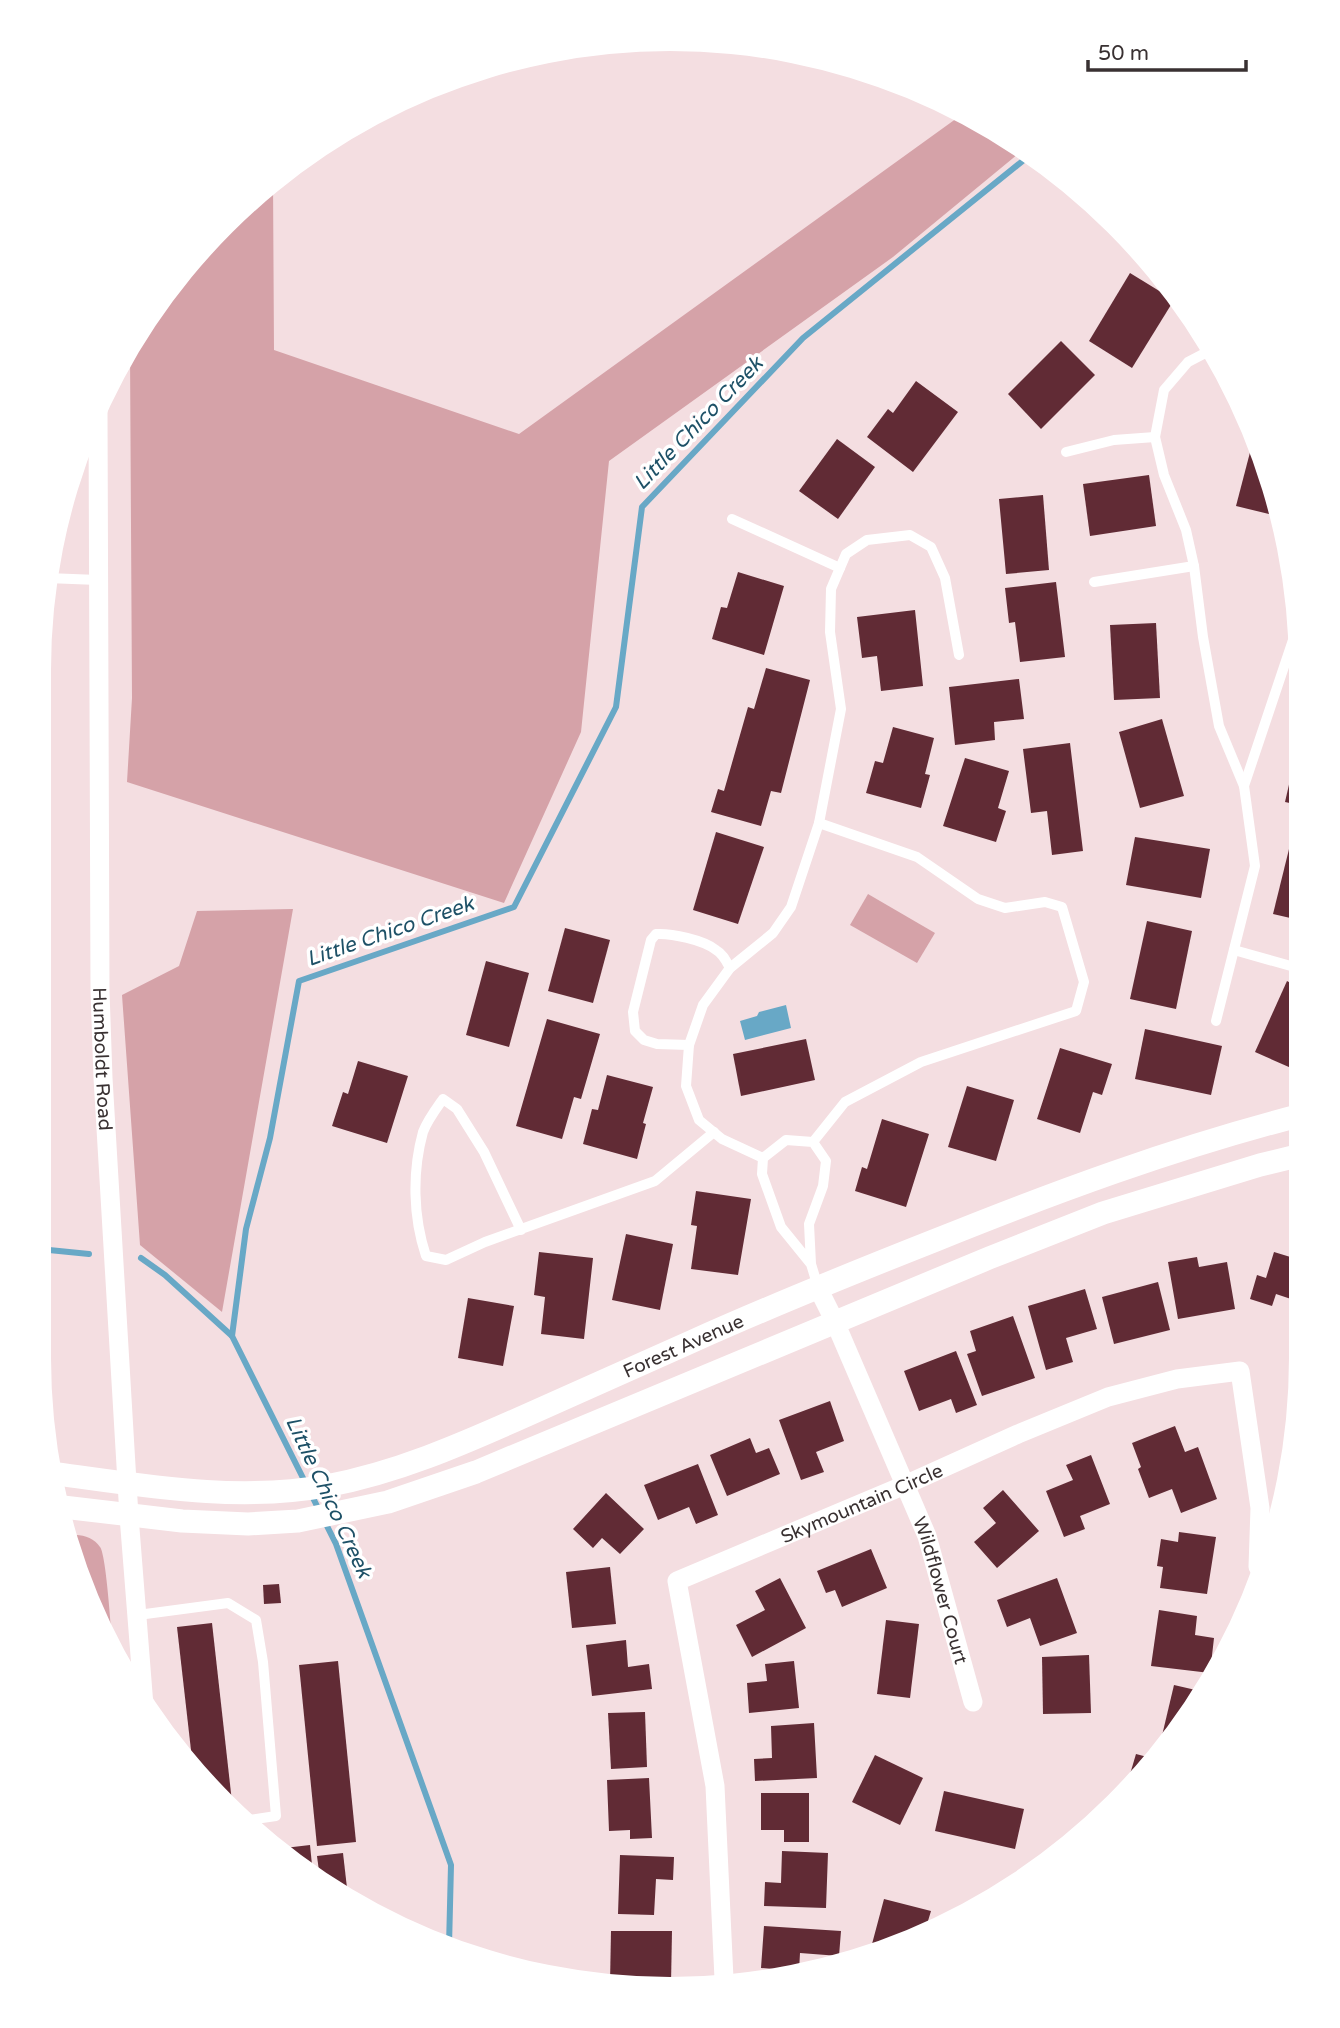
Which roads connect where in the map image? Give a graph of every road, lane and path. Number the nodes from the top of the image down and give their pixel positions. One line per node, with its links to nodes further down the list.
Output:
1 (1203, 354): 2 (lane)
2 (1155, 436): 4 (lane); 6 (lane)
3 (94, 443): 9 (street, Humboldt Road)
4 (1066, 452)
5 (732, 519): 7 (lane)
6 (1194, 566): 10 (lane); 13 (lane)
7 (840, 568): 12 (lane); 14 (lane)
8 (58, 578): 9 (lane)
9 (98, 580): 30 (street, Humboldt Road)
10 (1094, 582)
11 (1289, 653): 13 (lane)
12 (959, 655)
13 (1244, 786): 15 (lane)
14 (819, 822): 17 (lane); 22 (lane)
15 (1234, 950): 16 (lane); 18 (lane)
16 (1289, 965)
17 (730, 968): 19 (lane); 19 (lane)
18 (1216, 1021)
19 (689, 1045): 21 (lane)
20 (1289, 1119): 27 (street, Forest Avenue)
21 (713, 1132): 23 (lane); 25 (lane)
22 (813, 1142): 23 (lane); 26 (lane)
23 (763, 1158): 26 (lane)
24 (1289, 1158): 28 (street, Forest Avenue)
25 (521, 1230): 25 (lane)
26 (811, 1265): 27 (lane)
27 (818, 1288): 28 (street, Wildflower Court); 30 (street, Forest Avenue)
28 (835, 1322): 31 (street, Wildflower Court); 33 (street, Forest Avenue)
29 (62, 1475): 30 (street, Forest Avenue)
30 (128, 1483): 33 (street, Humboldt Road)
31 (905, 1485): 34 (street, Skymountain Circle); 37 (street, Wildflower Court); 39 (street, Skymountain Circle)
32 (70, 1508): 33 (street, Forest Avenue)
33 (129, 1516): 35 (street, Humboldt Road)
34 (1259, 1548)
35 (138, 1615): 36 (street, Humboldt Road); 38 (lane)
36 (142, 1682)
37 (973, 1702)
38 (256, 1818)
39 (724, 1975)

